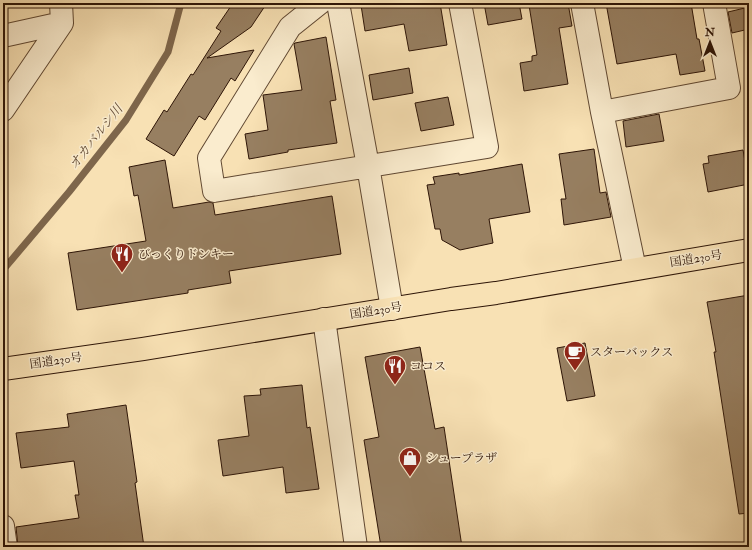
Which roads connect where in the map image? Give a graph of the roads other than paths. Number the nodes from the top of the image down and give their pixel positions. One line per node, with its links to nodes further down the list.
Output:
1 (320, 3): 10 (street)
2 (338, 3): 10 (street)
3 (460, 3): 10 (street)
4 (582, 3): 9 (street)
5 (714, 3): 9 (street)
6 (61, 13): 7 (street); 8 (street)
7 (3, 36)
8 (3, 110)
9 (602, 112): 12 (street)
10 (368, 166): 13 (street)
11 (749, 250): 12 (highway, 国道230号)
12 (635, 269): 13 (highway, 国道230号)
13 (392, 309): 14 (highway, 国道230号)
14 (324, 319): 15 (highway, 国道230号); 18 (street)
15 (3, 369)
16 (3, 526): 17 (street)
17 (6, 547)
18 (356, 547)

